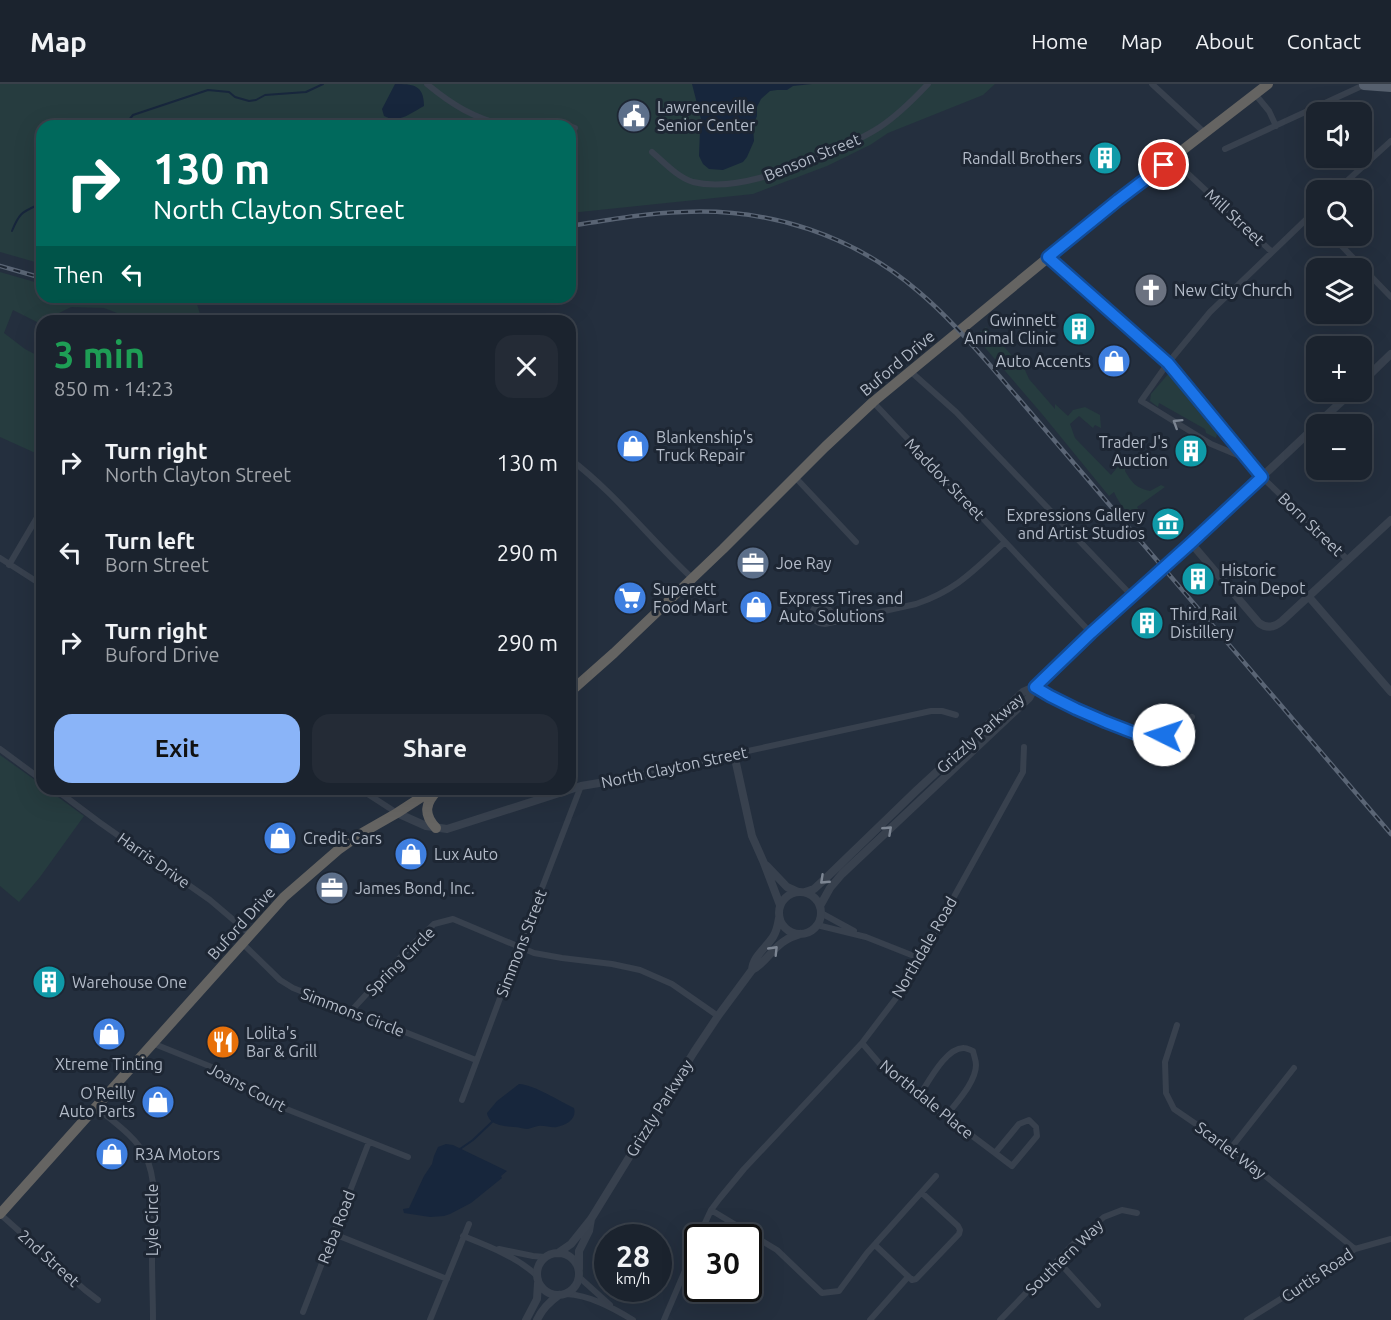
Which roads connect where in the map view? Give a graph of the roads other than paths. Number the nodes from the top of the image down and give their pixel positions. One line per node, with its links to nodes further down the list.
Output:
1 (427, 84): 8 (street)
2 (928, 84): 13 (street, Benson Street)
3 (1152, 84): 10 (street)
4 (1268, 84): 7 (highway, Buford Drive)
5 (1365, 85): 6 (main road); 9 (street)
6 (1391, 87)
7 (1255, 94): 9 (street); 10 (highway, Buford Drive)
8 (487, 120)
9 (1276, 126): 12 (street)
10 (1205, 133): 14 (highway, Buford Drive)
11 (1391, 141): 15 (street)
12 (1225, 149)
13 (652, 152)
14 (1174, 157): 18 (street, Mill Street); 19 (highway, Buford Drive)
15 (1348, 180)
16 (1306, 219): 18 (street)
17 (1342, 246): 20 (street)
18 (1272, 252): 22 (street)
19 (1048, 257): 22 (street, Born Street); 23 (highway, Buford Drive)
20 (1391, 297)
21 (1391, 354): 24 (street)
22 (1168, 363): 29 (street, Born Street); 29 (street, one-way to 22)
23 (910, 371): 25 (highway, Buford Drive); 43 (street)
24 (1372, 372)
25 (873, 402): 31 (highway, Buford Drive); 36 (street, Maddox Street)
26 (1341, 402): 27 (street)
27 (1329, 414)
28 (1306, 435): 32 (street)
29 (1248, 459): 32 (street, Born Street)
30 (576, 464): 41 (street)
31 (795, 477): 35 (street); 41 (highway, Buford Drive)
32 (1262, 477): 37 (street); 39 (street, Born Street)
33 (36, 519): 40 (street)
34 (1391, 520): 39 (street)
35 (856, 542)
36 (1005, 542): 45 (street); 46 (street, Maddox Street)
37 (1191, 543): 43 (street); 44 (street)
38 (0, 558): 40 (street)
39 (1348, 560): 44 (street)
40 (9, 565): 42 (street)
41 (692, 578): 47 (highway, Buford Drive)
42 (36, 581)
43 (1132, 596): 46 (street)
44 (1309, 597): 49 (street)
45 (834, 622)
46 (1091, 633): 48 (street)
47 (576, 687)
48 (1035, 687): 51 (street); 66 (street, Grizzly Parkway, one-way to 66); 68 (street, Grizzly Parkway, one-way to 48)
49 (1391, 692)
50 (956, 715): 54 (street, North Clayton Street)
51 (1192, 717)
52 (1024, 747): 76 (street, Northdale Road)
53 (0, 749): 55 (street)
54 (734, 754): 56 (street, North Clayton Street); 65 (street)
55 (36, 776)
56 (581, 786): 57 (street, North Clayton Street); 75 (street, Simmons Street)
57 (576, 788)
58 (63, 795): 71 (street, Harris Drive)
59 (369, 795): 63 (street)
60 (426, 795): 63 (highway, Buford Drive)
61 (432, 795): 64 (highway)
62 (554, 795): 64 (street, North Clayton Street)
63 (397, 813): 64 (street, North Clayton Street); 71 (highway, Buford Drive)
64 (436, 828)
65 (764, 863): 66 (street); 67 (street)
66 (801, 892): 67 (street); 68 (street)
67 (780, 905): 69 (street)
68 (821, 909): 70 (street); 73 (street)
69 (779, 918): 72 (street); 77 (street, Grizzly Parkway)
70 (817, 926): 72 (street); 73 (street)
71 (250, 934): 74 (highway, Buford Drive)
72 (800, 934): 77 (street, Grizzly Parkway, one-way to 72)
73 (866, 937): 76 (street)
74 (242, 943): 78 (street, Simmons Circle); 81 (highway, Buford Drive)
75 (520, 946): 78 (street, Spring Circle); 79 (street, Spring Circle); 83 (street, Simmons Street)
76 (919, 958): 82 (street, Northdale Road)
77 (752, 970): 79 (street, Grizzly Parkway)
78 (351, 1011): 83 (street, Simmons Circle)
79 (718, 1016): 98 (street, Grizzly Parkway)
80 (1178, 1025): 90 (street, Scarlet Way)
81 (152, 1043): 87 (highway, Buford Drive); 89 (street, Joans Court)
82 (862, 1043): 85 (street, Northdale Place); 95 (street, Northdale Road)
83 (476, 1060): 86 (street, Simmons Street)
84 (1293, 1068): 90 (street)
85 (919, 1096): 88 (street, Northdale Place); 88 (street)
86 (462, 1100)
87 (96, 1107): 97 (highway, Buford Drive); 120 (street, Lyle Circle)
88 (946, 1116): 91 (street, Northdale Place)
89 (369, 1142): 92 (street, Joans Court); 101 (street, Reba Road)
90 (1231, 1148): 106 (street, Scarlet Way)
91 (995, 1153): 91 (street, Northdale Place)
92 (408, 1157)
93 (936, 1176): 94 (street)
94 (922, 1192): 104 (street); 112 (street)
95 (711, 1210): 100 (street, Northdale Road); 104 (street)
96 (1137, 1213): 109 (street, Southern Way)
97 (0, 1214): 116 (street, 2nd Street)
98 (591, 1219): 107 (street, Grizzly Parkway); 111 (street, Grizzly Parkway)
99 (469, 1224): 102 (street)
100 (704, 1224)
101 (334, 1234): 114 (street); 119 (street, Reba Road)
102 (463, 1236): 105 (street); 114 (street)
103 (1391, 1239): 106 (street, Curtis Road)
104 (874, 1245): 112 (street)
105 (496, 1249): 108 (street); 113 (street)
106 (1355, 1249): 128 (street, Curtis Road)
107 (558, 1253): 108 (street); 111 (street)
108 (545, 1257): 113 (street)
109 (1058, 1261): 117 (street); 127 (street, Southern Way)
110 (684, 1272): 125 (street, Northdale Road)
111 (579, 1274): 115 (street); 118 (street)
112 (908, 1277): 126 (street)
113 (537, 1278): 115 (street); 122 (street)
114 (447, 1279): 121 (street)
115 (563, 1295): 118 (street); 123 (street)
116 (98, 1300)
117 (1098, 1305)
118 (613, 1308): 124 (street)
119 (303, 1312)
120 (153, 1320)
121 (430, 1320)
122 (526, 1320)
123 (537, 1320)
124 (633, 1320)
125 (664, 1320)
126 (870, 1320)
127 (1000, 1320)
128 (1246, 1320)

